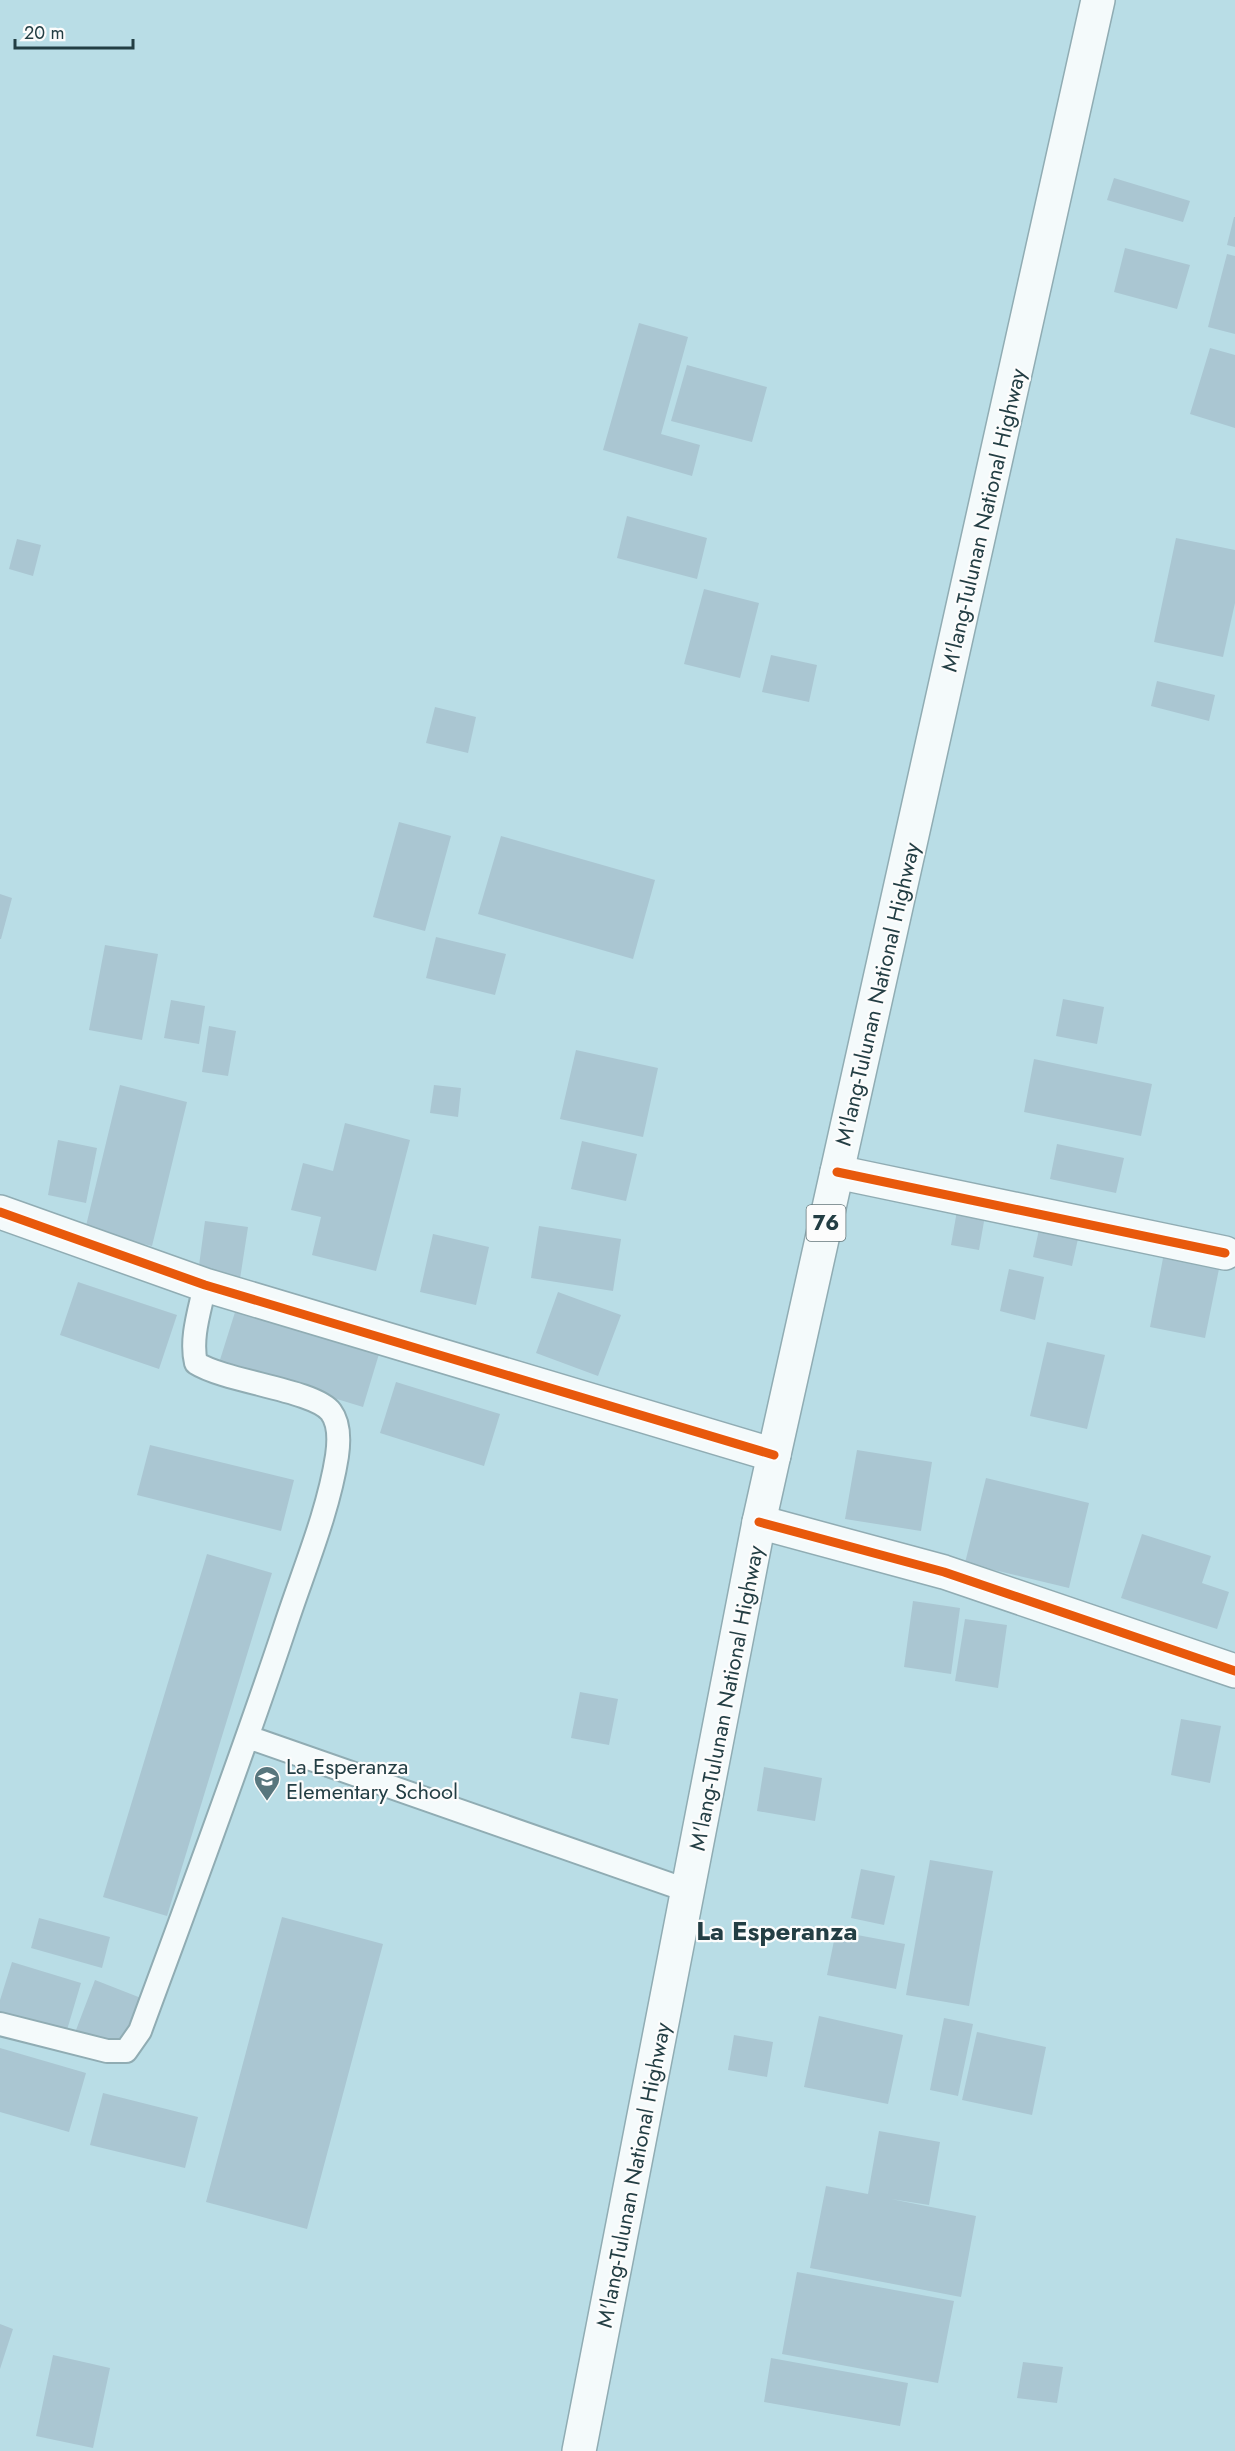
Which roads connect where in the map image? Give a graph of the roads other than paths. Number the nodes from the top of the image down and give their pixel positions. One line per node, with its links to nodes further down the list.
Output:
1 (1098, 0): 2 (main road, M'lang-Tulunan National Highway / 76)
2 (837, 1172): 4 (main road); 6 (main road, M'lang-Tulunan National Highway / 76)
3 (0, 1212): 5 (main road)
4 (1225, 1253)
5 (205, 1285): 6 (main road); 9 (lane)
6 (774, 1455): 7 (main road, M'lang-Tulunan National Highway / 76)
7 (759, 1522): 8 (main road); 10 (main road, M'lang-Tulunan National Highway / 76)
8 (1235, 1671)
9 (248, 1737): 10 (lane); 11 (lane)
10 (689, 1891): 12 (main road, M'lang-Tulunan National Highway / 76)
11 (0, 2024)
12 (579, 2451)

